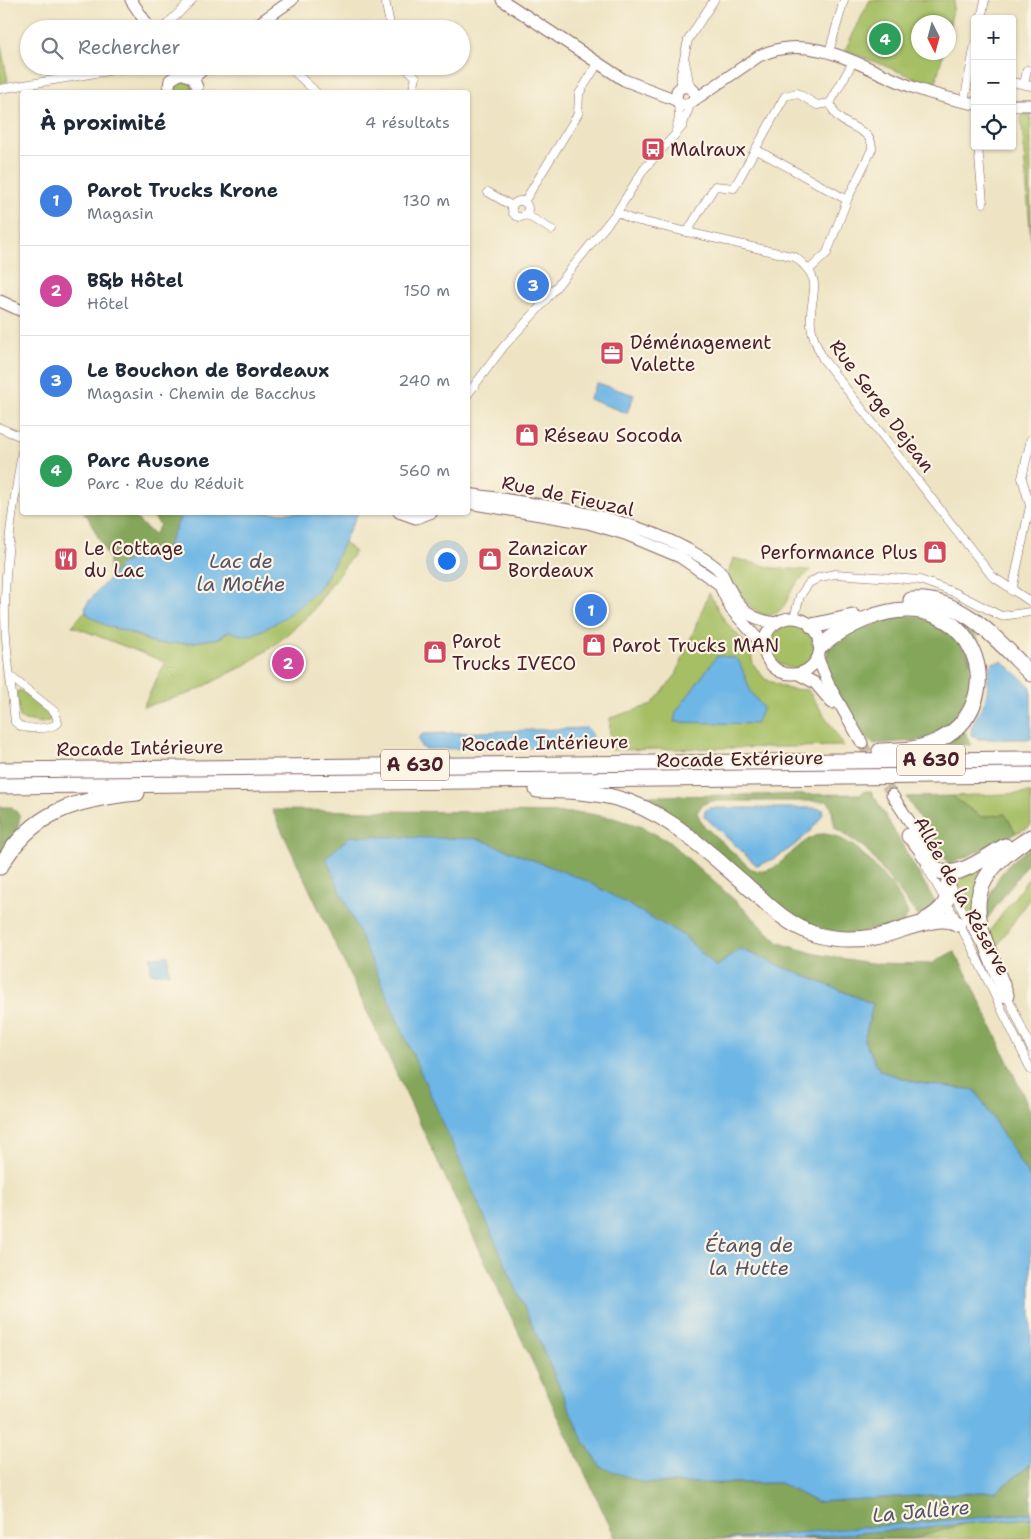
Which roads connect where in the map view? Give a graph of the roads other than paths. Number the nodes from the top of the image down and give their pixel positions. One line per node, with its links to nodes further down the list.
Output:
1 (131, 0): 10 (street)
2 (192, 0): 11 (street)
3 (292, 0): 12 (street)
4 (385, 0): 13 (street)
5 (502, 0): 16 (street)
6 (714, 0): 32 (street)
7 (844, 0): 14 (street)
8 (985, 0): 9 (street)
9 (981, 15)
10 (144, 20)
11 (171, 20)
12 (264, 20)
13 (389, 20)
14 (829, 52): 15 (street); 32 (street)
15 (852, 62): 33 (street); 34 (street)
16 (598, 65): 32 (street); 41 (street)
17 (1028, 70): 26 (street)
18 (84, 75): 27 (street)
19 (172, 75): 28 (street)
20 (187, 75): 24 (street)
21 (196, 75): 24 (street)
22 (298, 75): 30 (street)
23 (414, 75): 31 (street)
24 (193, 78): 29 (street)
25 (971, 84): 34 (street)
26 (1028, 85)
27 (0, 89)
28 (168, 90)
29 (196, 90)
30 (314, 90)
31 (413, 90)
32 (685, 95): 44 (street)
33 (830, 103): 37 (street); 40 (street)
34 (969, 103)
35 (1016, 105): 36 (street)
36 (1031, 105)
37 (757, 150): 40 (street); 47 (street)
38 (978, 150): 42 (street)
39 (488, 192): 43 (street)
40 (847, 200): 48 (street)
41 (524, 202): 43 (street); 45 (street)
42 (982, 203)
43 (512, 206): 45 (street)
44 (617, 212): 47 (street); 51 (street)
45 (525, 214): 46 (street)
46 (552, 230)
47 (687, 232): 48 (street)
48 (810, 269): 60 (street, Rue Serge Dejean)
49 (0, 301): 50 (street)
50 (20, 310)
51 (470, 384)
52 (0, 428): 53 (street)
53 (20, 436)
54 (1031, 440): 60 (street)
55 (20, 467): 70 (street)
56 (470, 494): 64 (street, Rue de Fieuzal)
57 (470, 503): 66 (street, Rue de Fieuzal)
58 (408, 515): 59 (street)
59 (424, 515)
60 (1012, 591): 61 (street, Rue Serge Dejean)
61 (1031, 602)
62 (1031, 612): 63 (street)
63 (794, 618): 64 (street); 65 (street)
64 (776, 623): 66 (street)
65 (812, 626): 67 (street); 69 (highway)
66 (764, 646): 68 (street)
67 (819, 652): 68 (street); 68 (street); 72 (highway)
68 (798, 674)
69 (1031, 674)
70 (11, 677): 70 (street)
71 (1031, 759): 72 (highway, Rocade Intérieure / A 630)
72 (830, 761): 73 (highway, Rocade Intérieure / A 630)
73 (0, 770)
74 (1031, 775): 75 (highway, Rocade Extérieure / A 630)
75 (380, 782): 76 (highway, Rocade Extérieure / A 630); 84 (highway)
76 (236, 783): 77 (highway, Rocade Extérieure / A 630); 80 (highway)
77 (0, 786)
78 (1031, 835): 81 (highway); 85 (highway)
79 (909, 836): 81 (highway); 81 (street, Allée de la Réserve); 82 (street, Allée de la Réserve)
80 (0, 868)
81 (945, 878): 82 (highway); 85 (street, Allée de la Réserve)
82 (946, 902): 83 (street, Allée de la Réserve); 84 (highway)
83 (958, 924): 84 (highway); 87 (street, Allée de la Réserve)
84 (919, 925)
85 (1006, 995): 86 (street, Allée de la Réserve)
86 (1031, 1048)
87 (1031, 1070)

